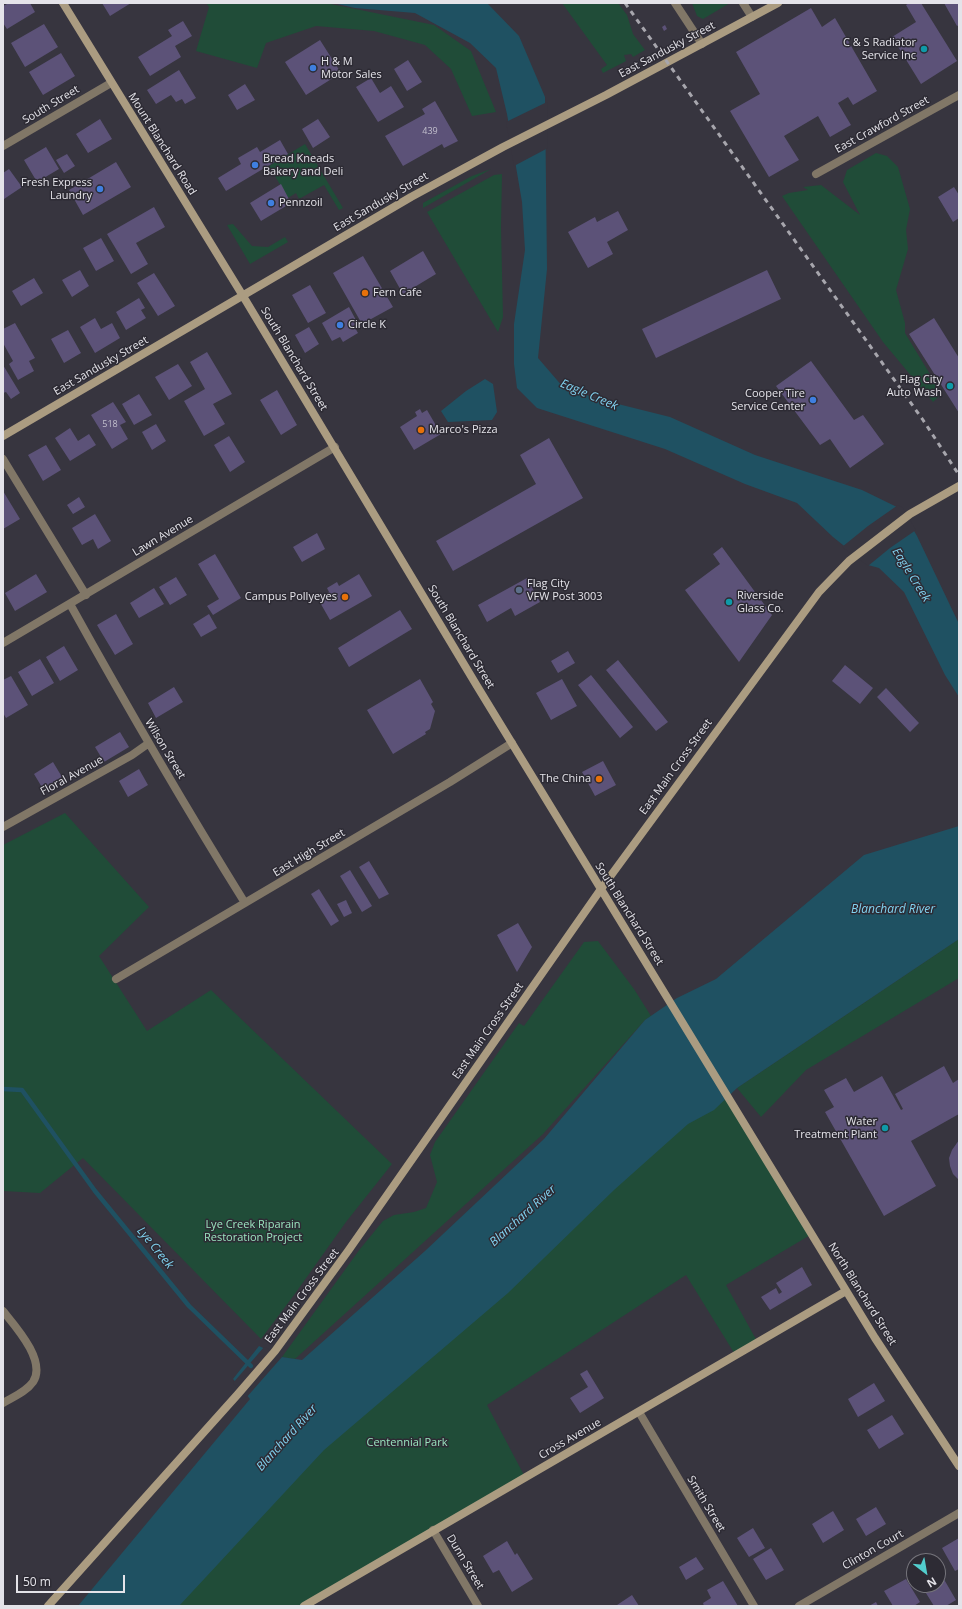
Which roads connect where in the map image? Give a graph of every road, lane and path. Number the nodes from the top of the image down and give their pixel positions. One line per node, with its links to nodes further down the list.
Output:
1 (63, 3): 7 (main road, Mount Blanchard Road)
2 (675, 3): 6 (street)
3 (743, 3): 5 (street)
4 (778, 3): 5 (main road, East Sandusky Street)
5 (752, 17): 6 (main road, East Sandusky Street)
6 (702, 44): 11 (main road, East Sandusky Street)
7 (112, 83): 9 (street, South Street); 11 (main road, Mount Blanchard Road)
8 (959, 95): 10 (street, East Crawford Street)
9 (3, 146)
10 (816, 174)
11 (243, 296): 12 (main road, East Sandusky Street); 13 (main road, South Blanchard Street)
12 (3, 436)
13 (335, 447): 16 (street, Lawn Avenue); 20 (main road, South Blanchard Street)
14 (3, 459): 16 (street)
15 (959, 486): 22 (main road, East Main Cross Street)
16 (86, 595): 17 (street, Lawn Avenue)
17 (70, 604): 18 (street, Lawn Avenue); 19 (street, Wilson Street)
18 (3, 643)
19 (150, 743): 21 (street, Floral Avenue); 23 (street, Wilson Street)
20 (512, 743): 22 (main road, South Blanchard Street); 23 (street, East High Street)
21 (3, 827)
22 (601, 889): 25 (main road, South Blanchard Street); 33 (main road, East Main Cross Street)
23 (245, 903): 24 (street, East High Street)
24 (116, 979)
25 (749, 1131): 26 (main road, North Blanchard Street)
26 (846, 1291): 29 (main road, Cross Avenue); 30 (main road, North Blanchard Street)
27 (3, 1311): 28 (street)
28 (3, 1403)
29 (639, 1412): 32 (main road, Cross Avenue); 36 (street, Smith Street)
30 (959, 1466)
31 (959, 1513): 37 (street, Clinton Court)
32 (433, 1530): 34 (main road, Cross Avenue); 35 (street, Dunn Street)
33 (48, 1606)
34 (304, 1606)
35 (478, 1606)
36 (754, 1606)
37 (799, 1606)

